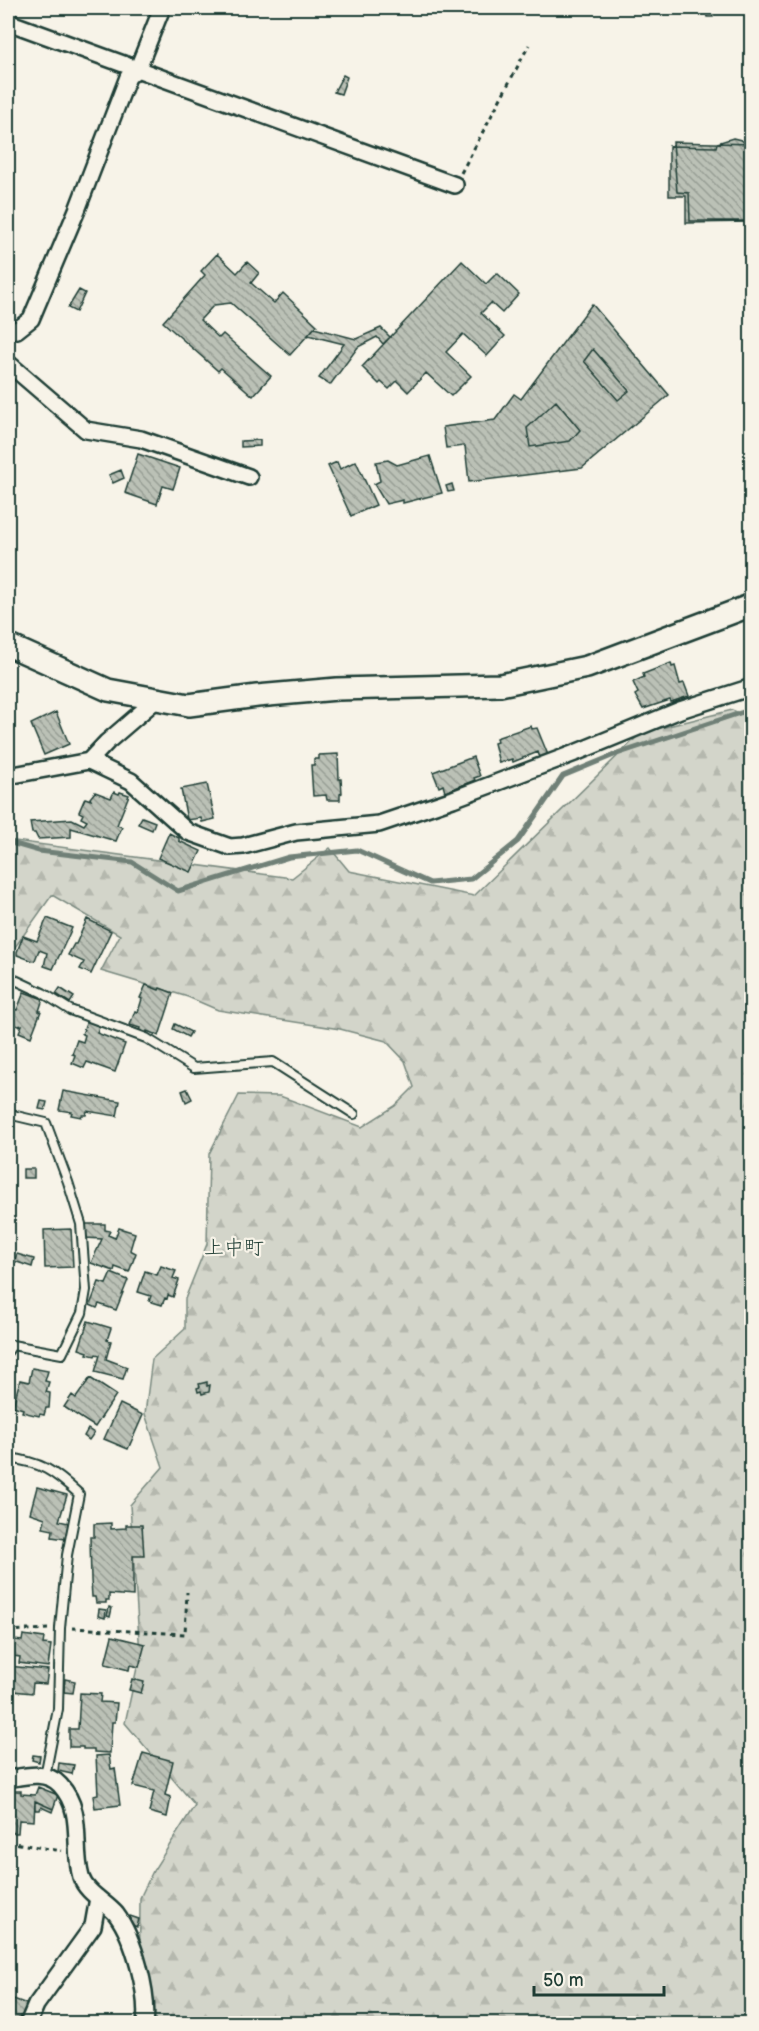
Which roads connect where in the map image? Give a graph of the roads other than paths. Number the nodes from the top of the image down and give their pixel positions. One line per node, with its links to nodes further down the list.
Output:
1 (162, 8): 3 (street)
2 (8, 22): 3 (street)
3 (138, 68): 4 (street); 5 (street)
4 (455, 185)
5 (8, 330)
6 (8, 363): 7 (street)
7 (249, 477)
8 (752, 605): 11 (street)
9 (8, 645): 11 (street)
10 (752, 687): 12 (street)
11 (157, 699): 12 (street)
12 (89, 761): 13 (street)
13 (8, 776)
14 (8, 989): 16 (lane)
15 (8, 1114): 17 (lane)
16 (354, 1114)
17 (8, 1351)
18 (8, 1458): 19 (lane)
19 (45, 1776): 20 (street); 21 (street)
20 (8, 1779)
21 (98, 1898): 22 (street); 23 (street)
22 (28, 2024)
23 (145, 2024)

